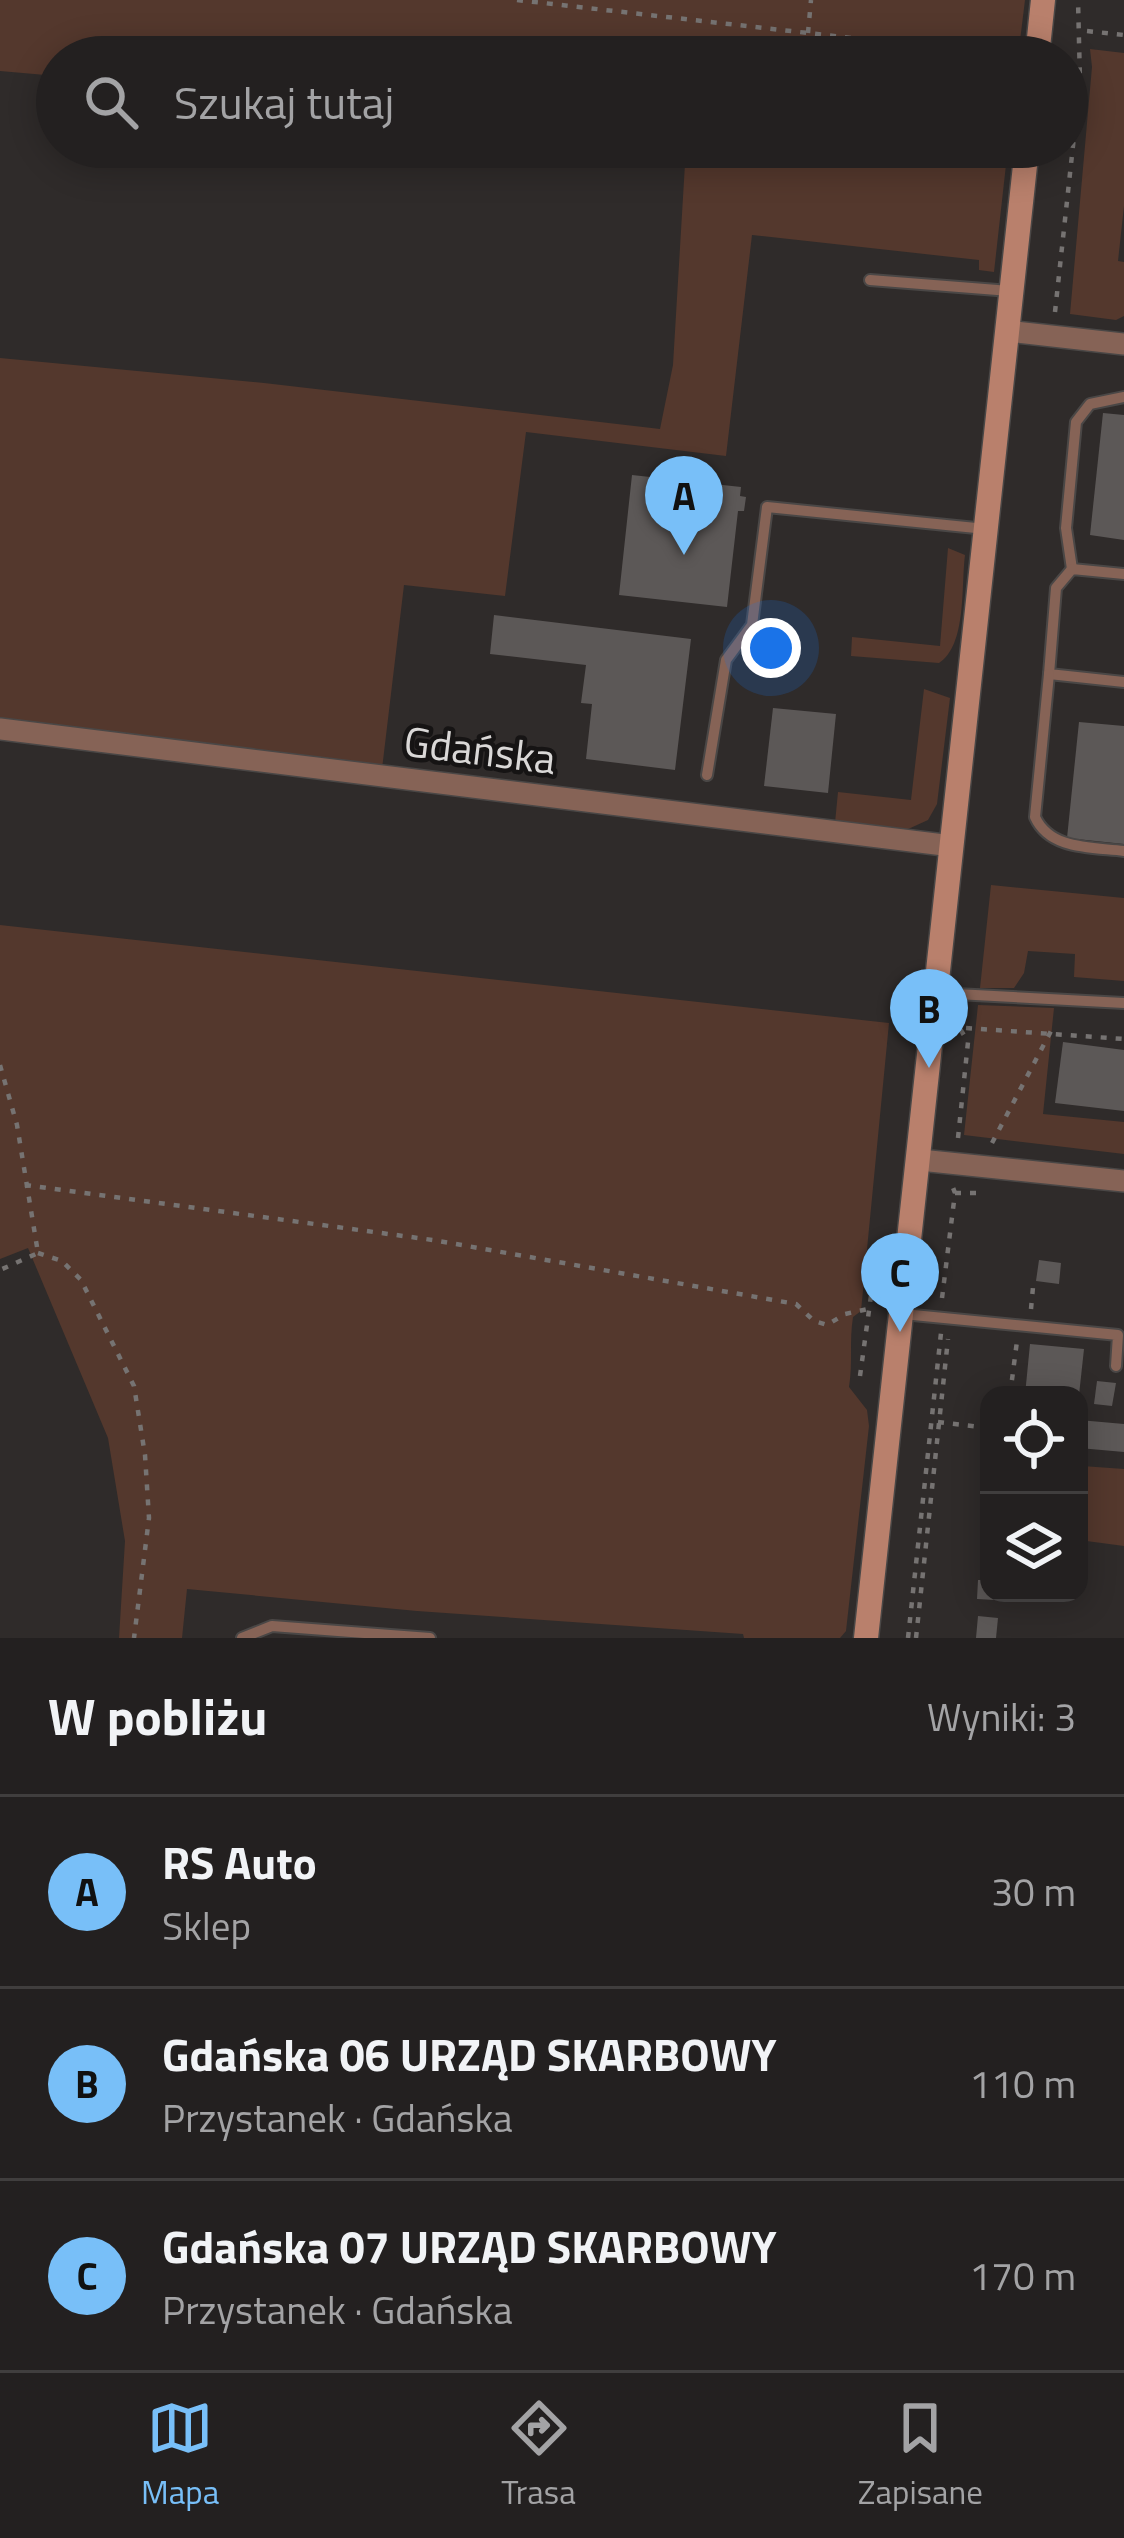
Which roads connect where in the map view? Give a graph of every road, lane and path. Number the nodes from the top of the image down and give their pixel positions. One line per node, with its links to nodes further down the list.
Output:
1 (517, 0): 6 (path)
2 (811, 0): 6 (path)
3 (1043, 0): 9 (street)
4 (1078, 0): 10 (path)
5 (1087, 31): 7 (path)
6 (808, 33): 8 (path)
7 (1124, 35)
8 (834, 36)
9 (1039, 36)
10 (1079, 36)
11 (1025, 168): 14 (street)
12 (1070, 168): 16 (path)
13 (870, 280): 14 (lane)
14 (1011, 291): 15 (street)
15 (1007, 331): 16 (street); 19 (street)
16 (1052, 335): 17 (street)
17 (1124, 344)
18 (1124, 397): 20 (lane)
19 (986, 529): 25 (lane); 26 (street)
20 (1072, 569): 21 (lane); 22 (lane)
21 (1124, 574)
22 (1049, 674): 23 (lane); 27 (lane)
23 (1124, 682)
24 (0, 729): 26 (street, Gdańska)
25 (707, 775)
26 (952, 846): 28 (street)
27 (1124, 851)
28 (947, 994): 29 (lane); 35 (street); 36 (path)
29 (1124, 1004)
30 (966, 1028): 31 (path)
31 (1051, 1031): 32 (path); 34 (path)
32 (1124, 1039)
33 (0, 1065): 38 (path)
34 (992, 1144)
35 (920, 1160): 36 (street); 45 (street)
36 (954, 1163): 37 (street); 40 (path)
37 (1124, 1181)
38 (25, 1185): 41 (path); 44 (path)
39 (999, 1190): 40 (path)
40 (955, 1193): 46 (path)
41 (38, 1253): 42 (path); 53 (path)
42 (0, 1270)
43 (874, 1274): 44 (path)
44 (868, 1309): 49 (path)
45 (903, 1314): 46 (lane); 56 (street)
46 (945, 1318): 47 (lane); 51 (path); 57 (path)
47 (1019, 1326): 48 (lane); 50 (path)
48 (1116, 1366)
49 (860, 1376)
50 (1011, 1386)
51 (938, 1422): 52 (path); 57 (path)
52 (980, 1428)
53 (134, 1638)
54 (242, 1638): 55 (lane)
55 (430, 1638)
56 (866, 1638)
57 (912, 1638)

